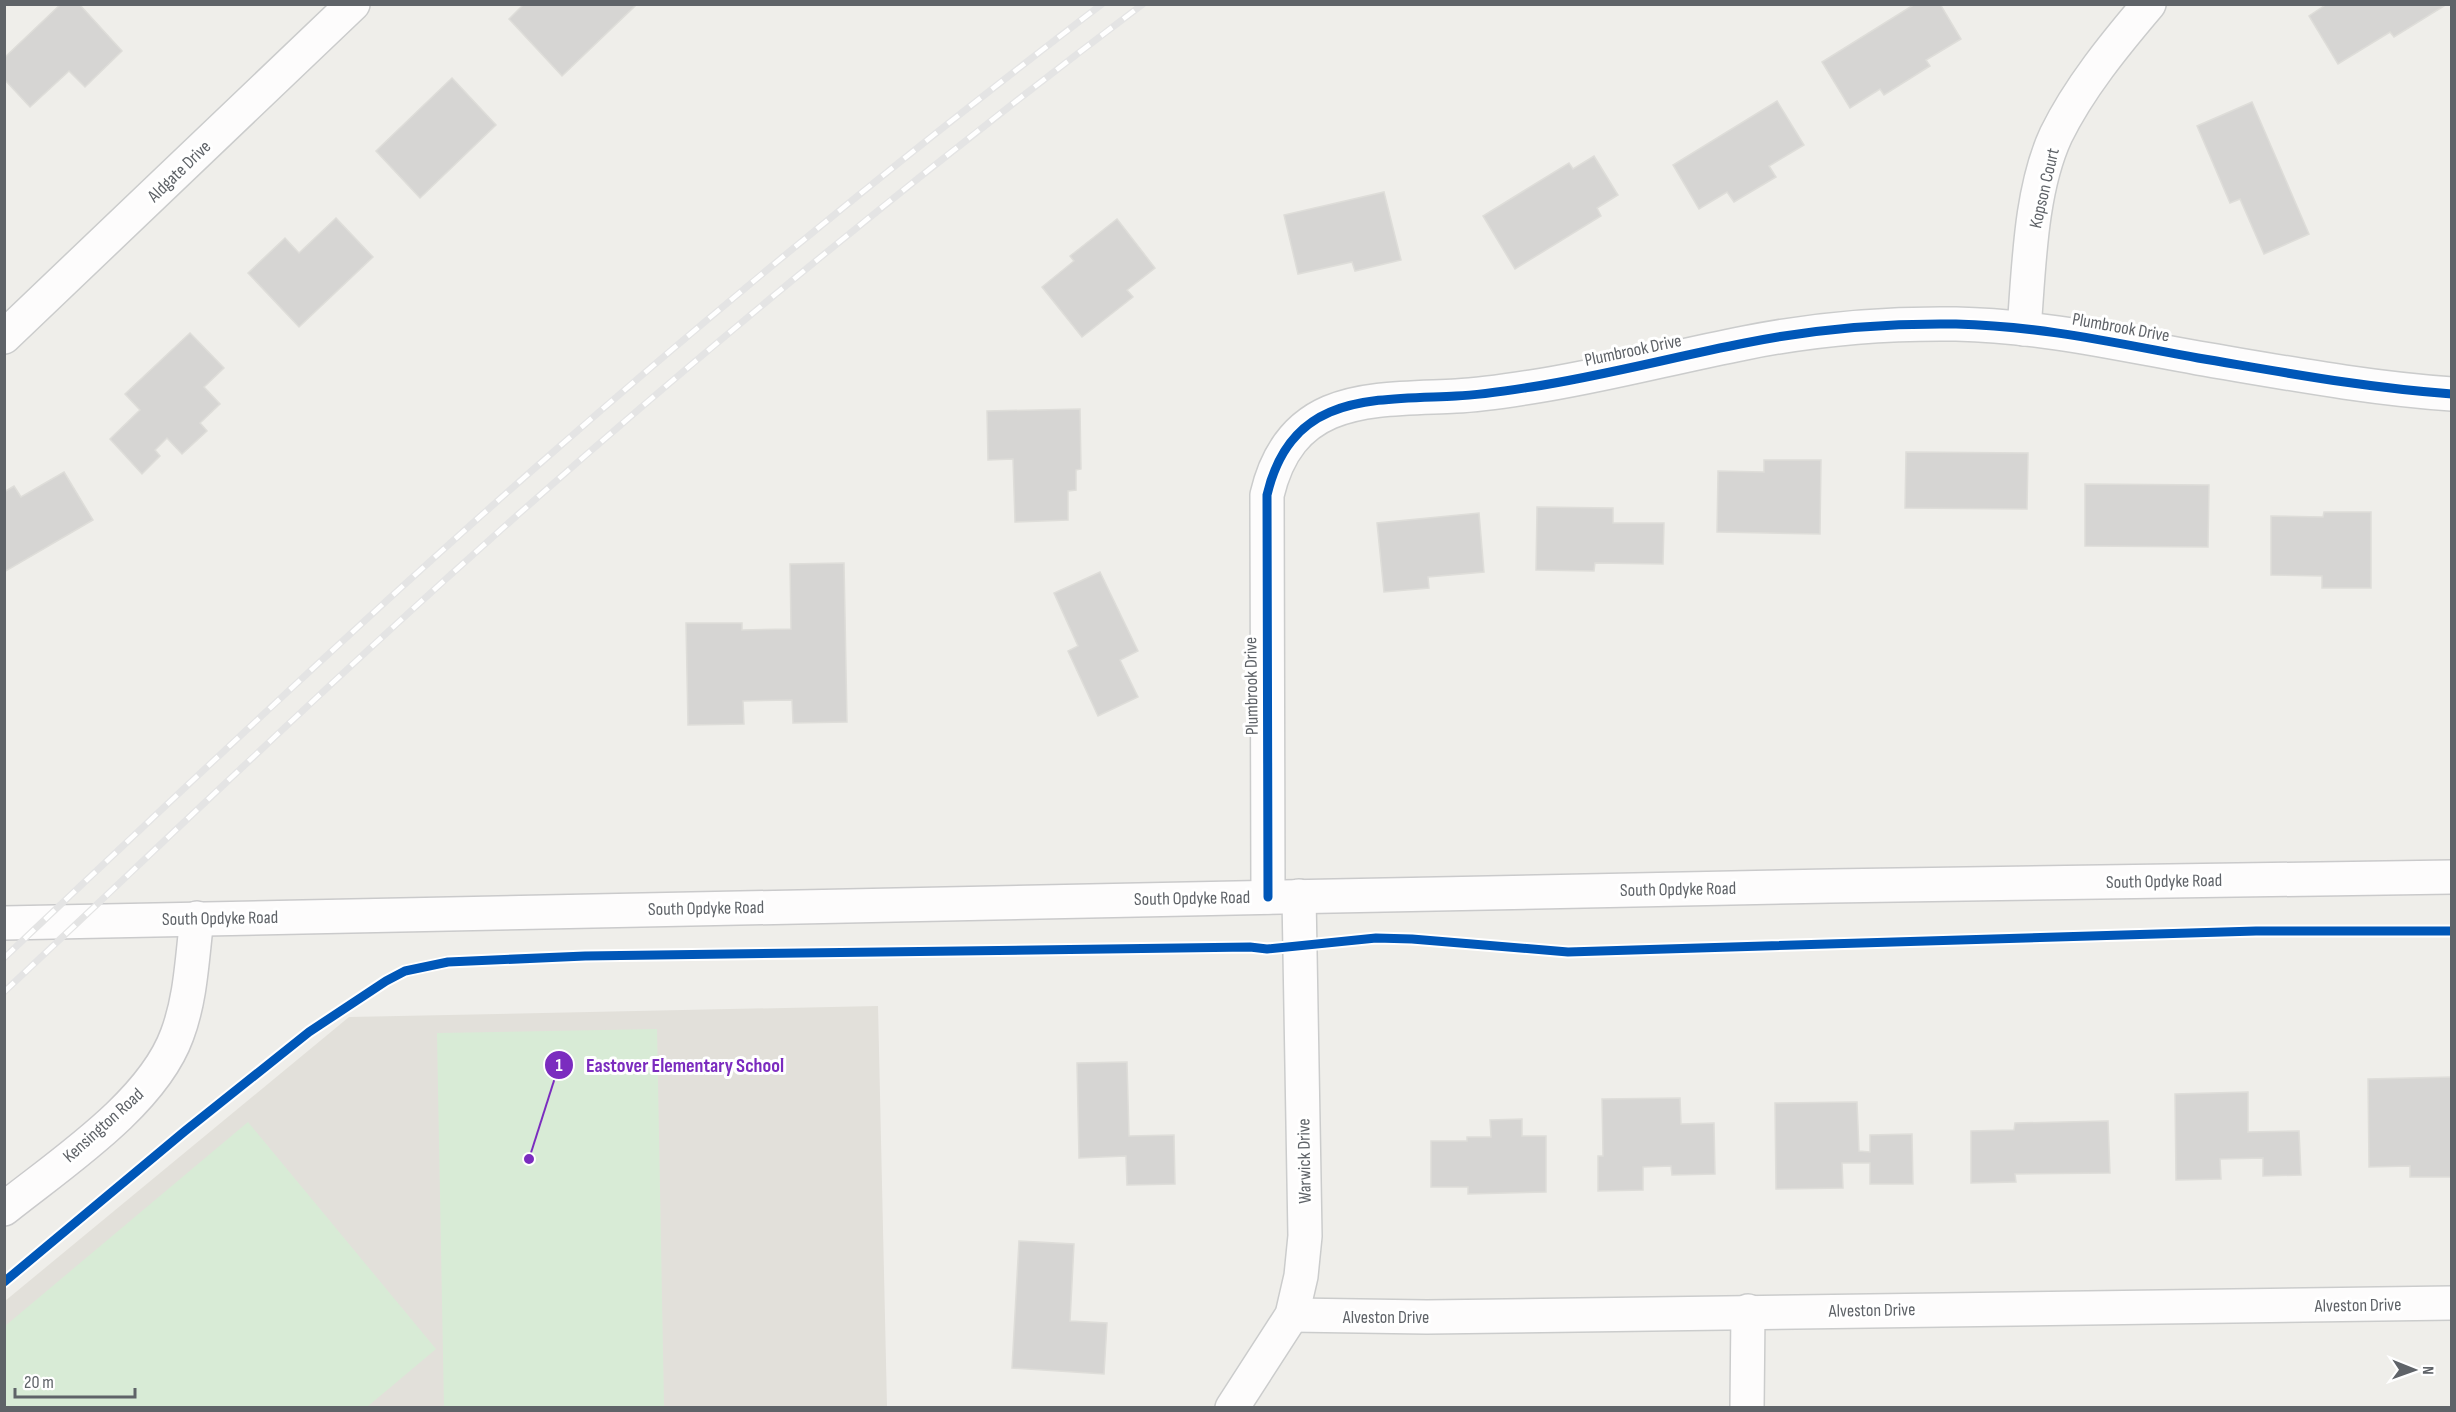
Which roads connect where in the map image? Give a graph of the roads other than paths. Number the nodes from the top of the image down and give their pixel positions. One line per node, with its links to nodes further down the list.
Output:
1 (354, 4): 4 (street, Aldgate Drive)
2 (2149, 4): 3 (street, Kopson Court)
3 (2024, 329): 5 (street, Plumbrook Drive); 7 (street, Plumbrook Drive)
4 (4, 337)
5 (2451, 394)
6 (2451, 877): 7 (street, South Opdyke Road)
7 (1283, 896): 8 (street, South Opdyke Road); 13 (street, Warwick Drive)
8 (196, 918): 9 (street, South Opdyke Road); 10 (street, Kensington Road)
9 (4, 923)
10 (4, 1209)
11 (2451, 1304): 12 (street, Alveston Drive)
12 (1748, 1311): 13 (street, Alveston Drive); 15 (street)
13 (1292, 1315): 14 (street, Warwick Drive)
14 (1232, 1407)
15 (1748, 1407)

